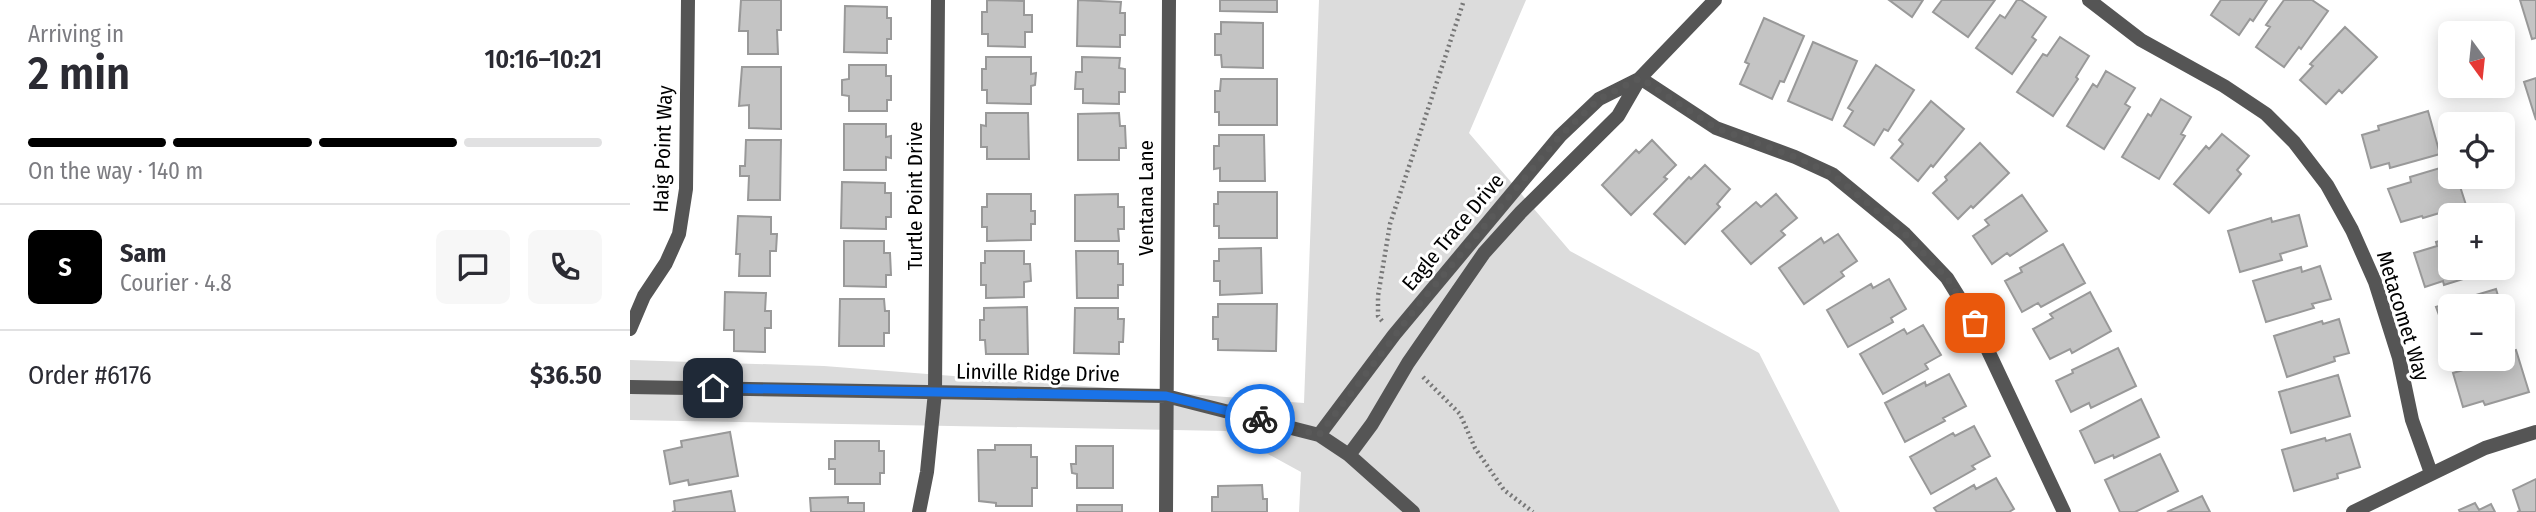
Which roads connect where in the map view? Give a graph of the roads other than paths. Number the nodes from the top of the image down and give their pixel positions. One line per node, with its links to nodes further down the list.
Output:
1 (688, 0): 7 (street, Haig Point Way)
2 (938, 0): 9 (street, Turtle Point Drive)
3 (1169, 0): 10 (street, Ventana Lane)
4 (1714, 0): 6 (street, Eagle Trace Drive)
5 (2089, 0): 14 (street, Metacomet Way)
6 (1640, 78): 12 (street, Eagle Trace Drive); 13 (street, Eagle Trace Drive); 18 (street)
7 (630, 329)
8 (630, 387): 9 (street, Linville Ridge Drive)
9 (935, 392): 10 (street, Linville Ridge Drive); 15 (street, Turtle Point Drive)
10 (1166, 396): 12 (street, Linville Ridge Drive); 16 (street, Ventana Lane)
11 (2536, 432): 14 (street)
12 (1319, 435): 13 (street, Linville Ridge Drive)
13 (1349, 455): 17 (street, Linville Ridge Drive)
14 (2431, 473): 19 (street)
15 (919, 512)
16 (1166, 512)
17 (1413, 512)
18 (2064, 512)
19 (2353, 512)

